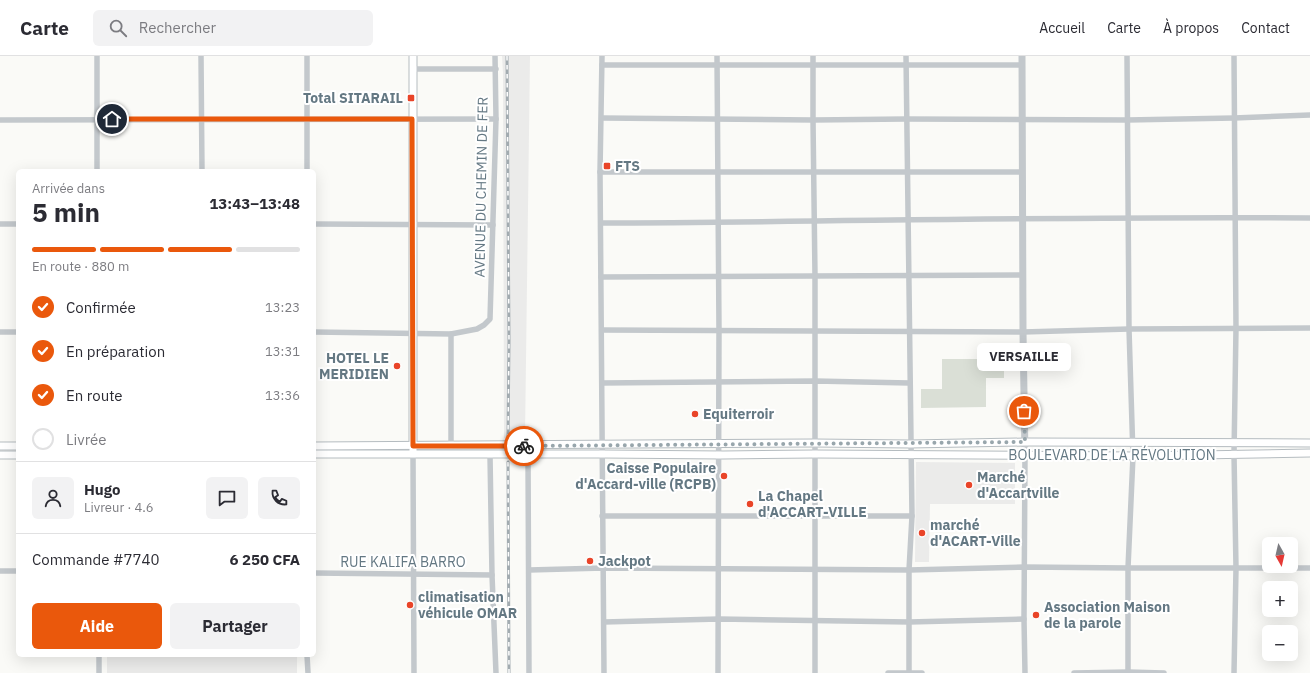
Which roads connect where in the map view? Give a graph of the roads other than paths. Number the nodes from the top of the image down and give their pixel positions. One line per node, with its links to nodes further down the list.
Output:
1 (97, 56): 23 (street)
2 (201, 56): 30 (street)
3 (307, 56): 24 (street)
4 (413, 56): 18 (main road)
5 (495, 56): 19 (street, AVENUE DU CHEMIN DE FER)
6 (602, 56): 13 (street)
7 (717, 56): 16 (street)
8 (813, 56): 17 (street)
9 (906, 56): 14 (street)
10 (1022, 56): 15 (street)
11 (1127, 56): 33 (street)
12 (1234, 56): 22 (street)
13 (602, 65): 16 (street); 21 (street)
14 (906, 65): 15 (street); 17 (street); 27 (street)
15 (1022, 65): 28 (street)
16 (717, 66): 17 (street); 31 (street)
17 (813, 66): 32 (street)
18 (413, 69): 19 (street); 25 (main road)
19 (496, 70): 26 (street, AVENUE DU CHEMIN DE FER)
20 (1310, 115): 22 (street)
21 (602, 118): 31 (street); 37 (street)
22 (1234, 118): 33 (street); 42 (street)
23 (97, 119): 29 (street); 30 (street); 34 (street)
24 (307, 119): 25 (street); 30 (street); 36 (street)
25 (412, 119): 26 (street); 53 (main road)
26 (496, 119): 54 (street, AVENUE DU CHEMIN DE FER)
27 (906, 119): 28 (street); 32 (street); 40 (street)
28 (1022, 119): 33 (street); 41 (street)
29 (0, 120)
30 (201, 120): 35 (street)
31 (717, 120): 32 (street); 38 (street)
32 (813, 120): 39 (street)
33 (1127, 120): 46 (street)
34 (97, 169)
35 (202, 169)
36 (307, 169)
37 (600, 172): 38 (street); 48 (street)
38 (717, 172): 39 (street); 49 (street)
39 (813, 172): 40 (street); 47 (street)
40 (906, 172): 41 (street); 44 (street)
41 (1022, 172): 45 (street)
42 (1234, 217): 43 (street); 46 (street); 60 (street)
43 (1310, 218)
44 (907, 219): 45 (street); 47 (street); 58 (street)
45 (1023, 219): 46 (street); 55 (street)
46 (1128, 219): 62 (street)
47 (814, 221): 49 (street); 57 (street)
48 (600, 223): 49 (street); 59 (street)
49 (718, 223): 56 (street)
50 (0, 224): 51 (street)
51 (16, 224)
52 (316, 224): 53 (street)
53 (413, 225): 54 (street); 71 (main road)
54 (493, 225): 72 (street, AVENUE DU CHEMIN DE FER)
55 (1023, 275): 58 (street); 70 (street)
56 (719, 276): 57 (street); 59 (street); 64 (street)
57 (815, 276): 58 (street); 65 (street)
58 (908, 276): 69 (street)
59 (601, 277): 63 (street)
60 (1236, 328): 61 (street); 62 (street); 80 (street)
61 (1310, 328)
62 (1129, 329): 70 (street); 79 (street)
63 (602, 330): 64 (street); 74 (street)
64 (719, 330): 65 (street); 75 (street)
65 (815, 331): 69 (street); 73 (street)
66 (0, 332): 67 (street)
67 (16, 332)
68 (316, 332): 71 (street)
69 (909, 332): 70 (street); 76 (street)
70 (1023, 332): 77 (street)
71 (412, 334): 72 (street); 88 (main road)
72 (451, 334): 89 (street)
73 (815, 381): 75 (street); 76 (street); 78 (street)
74 (602, 382): 75 (street); 84 (street)
75 (718, 382): 82 (street)
76 (909, 383): 83 (street)
77 (1025, 442): 79 (main road, BOULEVARD DE LA RÉVOLUTION); 83 (main road, BOULEVARD DE LA RÉVOLUTION); 101 (street)
78 (815, 443): 82 (main road, BOULEVARD DE LA RÉVOLUTION); 83 (main road, BOULEVARD DE LA RÉVOLUTION); 94 (street)
79 (1133, 443): 80 (main road, BOULEVARD DE LA RÉVOLUTION); 103 (street)
80 (1234, 443): 81 (main road, BOULEVARD DE LA RÉVOLUTION); 95 (street)
81 (1310, 443)
82 (718, 444): 84 (main road, BOULEVARD DE LA RÉVOLUTION); 100 (street)
83 (910, 444): 102 (street)
84 (603, 445): 89 (main road, BOULEVARD DE LA RÉVOLUTION); 93 (street)
85 (0, 446): 86 (main road)
86 (16, 446)
87 (316, 446): 88 (main road, BOULEVARD DE LA RÉVOLUTION)
88 (413, 446): 89 (main road, BOULEVARD DE LA RÉVOLUTION); 98 (main road)
89 (451, 446)
90 (1310, 453): 95 (main road, BOULEVARD DE LA RÉVOLUTION)
91 (316, 454): 98 (main road, BOULEVARD DE LA RÉVOLUTION)
92 (528, 454): 93 (main road, BOULEVARD DE LA RÉVOLUTION); 99 (main road, BOULEVARD DE LA RÉVOLUTION); 115 (street)
93 (603, 454): 100 (main road, BOULEVARD DE LA RÉVOLUTION); 104 (street)
94 (815, 454): 100 (main road, BOULEVARD DE LA RÉVOLUTION); 102 (main road, BOULEVARD DE LA RÉVOLUTION); 107 (street)
95 (1234, 454): 103 (main road, BOULEVARD DE LA RÉVOLUTION); 112 (street)
96 (0, 455): 97 (main road)
97 (16, 455)
98 (413, 455): 99 (main road, BOULEVARD DE LA RÉVOLUTION); 120 (street)
99 (490, 455): 121 (street)
100 (718, 455): 106 (street)
101 (1025, 455): 102 (main road, BOULEVARD DE LA RÉVOLUTION); 103 (main road, BOULEVARD DE LA RÉVOLUTION); 108 (street)
102 (911, 456): 105 (street)
103 (1133, 456): 111 (street)
104 (602, 516): 106 (street); 109 (street)
105 (912, 516): 107 (street); 116 (street)
106 (719, 517): 107 (street); 114 (street)
107 (815, 517): 110 (street)
108 (1024, 566): 111 (street); 116 (street); 122 (street)
109 (604, 568): 114 (street); 115 (street); 124 (street)
110 (815, 568): 114 (street); 116 (street); 125 (street)
111 (1128, 568): 112 (street); 129 (street)
112 (1236, 568): 113 (street); 144 (street)
113 (1310, 568)
114 (719, 569): 123 (street)
115 (530, 570): 134 (street)
116 (909, 570): 126 (street)
117 (0, 571): 118 (street)
118 (16, 571)
119 (316, 573): 120 (street, RUE KALIFA BARRO)
120 (413, 574): 121 (street, RUE KALIFA BARRO); 132 (street)
121 (492, 575): 133 (street)
122 (1024, 619): 126 (street); 141 (street)
123 (719, 620): 124 (street); 125 (street); 136 (street)
124 (604, 622): 135 (street)
125 (815, 622): 126 (street); 137 (street)
126 (909, 622): 139 (street)
127 (99, 657): 130 (street)
128 (308, 657): 131 (street)
129 (1128, 672): 142 (street); 143 (street)
130 (99, 673)
131 (308, 673)
132 (414, 673)
133 (496, 673)
134 (530, 673)
135 (604, 673)
136 (718, 673)
137 (815, 673)
138 (888, 673): 139 (street)
139 (909, 673): 140 (street)
140 (922, 673)
141 (1025, 673)
142 (1074, 673)
143 (1164, 673)
144 (1234, 673)

